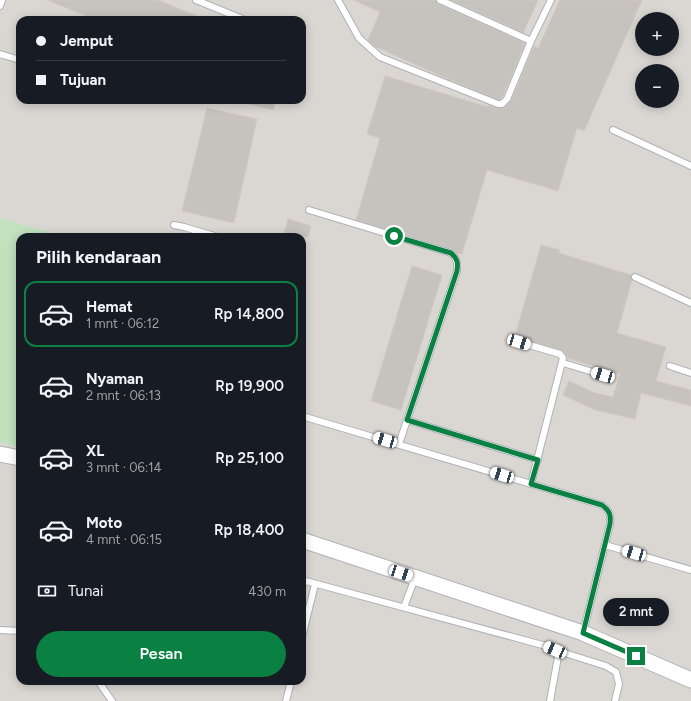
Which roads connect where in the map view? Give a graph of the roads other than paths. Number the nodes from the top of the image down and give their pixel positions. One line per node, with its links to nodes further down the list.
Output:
1 (2, 0): 6 (lane)
2 (196, 0): 7 (lane)
3 (338, 0): 8 (lane)
4 (440, 0): 8 (lane)
5 (551, 0): 8 (lane)
6 (0, 6)
7 (235, 16)
8 (531, 41)
9 (0, 54): 10 (lane)
10 (16, 59)
11 (613, 130): 12 (lane)
12 (691, 166)
13 (309, 210): 24 (lane)
14 (174, 225): 15 (lane)
15 (204, 233)
16 (635, 277): 17 (lane)
17 (691, 303)
18 (519, 342): 19 (lane)
19 (563, 363): 22 (lane); 28 (lane)
20 (670, 366): 21 (lane)
21 (691, 373)
22 (603, 375)
23 (306, 417): 25 (lane)
24 (407, 420): 25 (lane); 28 (lane)
25 (399, 444): 29 (lane)
26 (0, 454): 27 (street)
27 (16, 457)
28 (538, 460): 29 (lane)
29 (531, 484): 31 (lane)
30 (306, 541): 33 (street)
31 (605, 545): 32 (lane); 40 (lane)
32 (691, 570)
33 (415, 578): 36 (lane); 40 (street)
34 (306, 581): 35 (lane)
35 (315, 584): 36 (lane); 37 (lane)
36 (404, 608): 41 (lane)
37 (306, 621)
38 (0, 630): 39 (lane)
39 (16, 632)
40 (583, 633): 42 (street)
41 (555, 650): 47 (lane); 48 (lane)
42 (691, 680)
43 (101, 685): 45 (lane)
44 (290, 685): 46 (lane)
45 (112, 701)
46 (286, 701)
47 (550, 701)
48 (615, 701)

